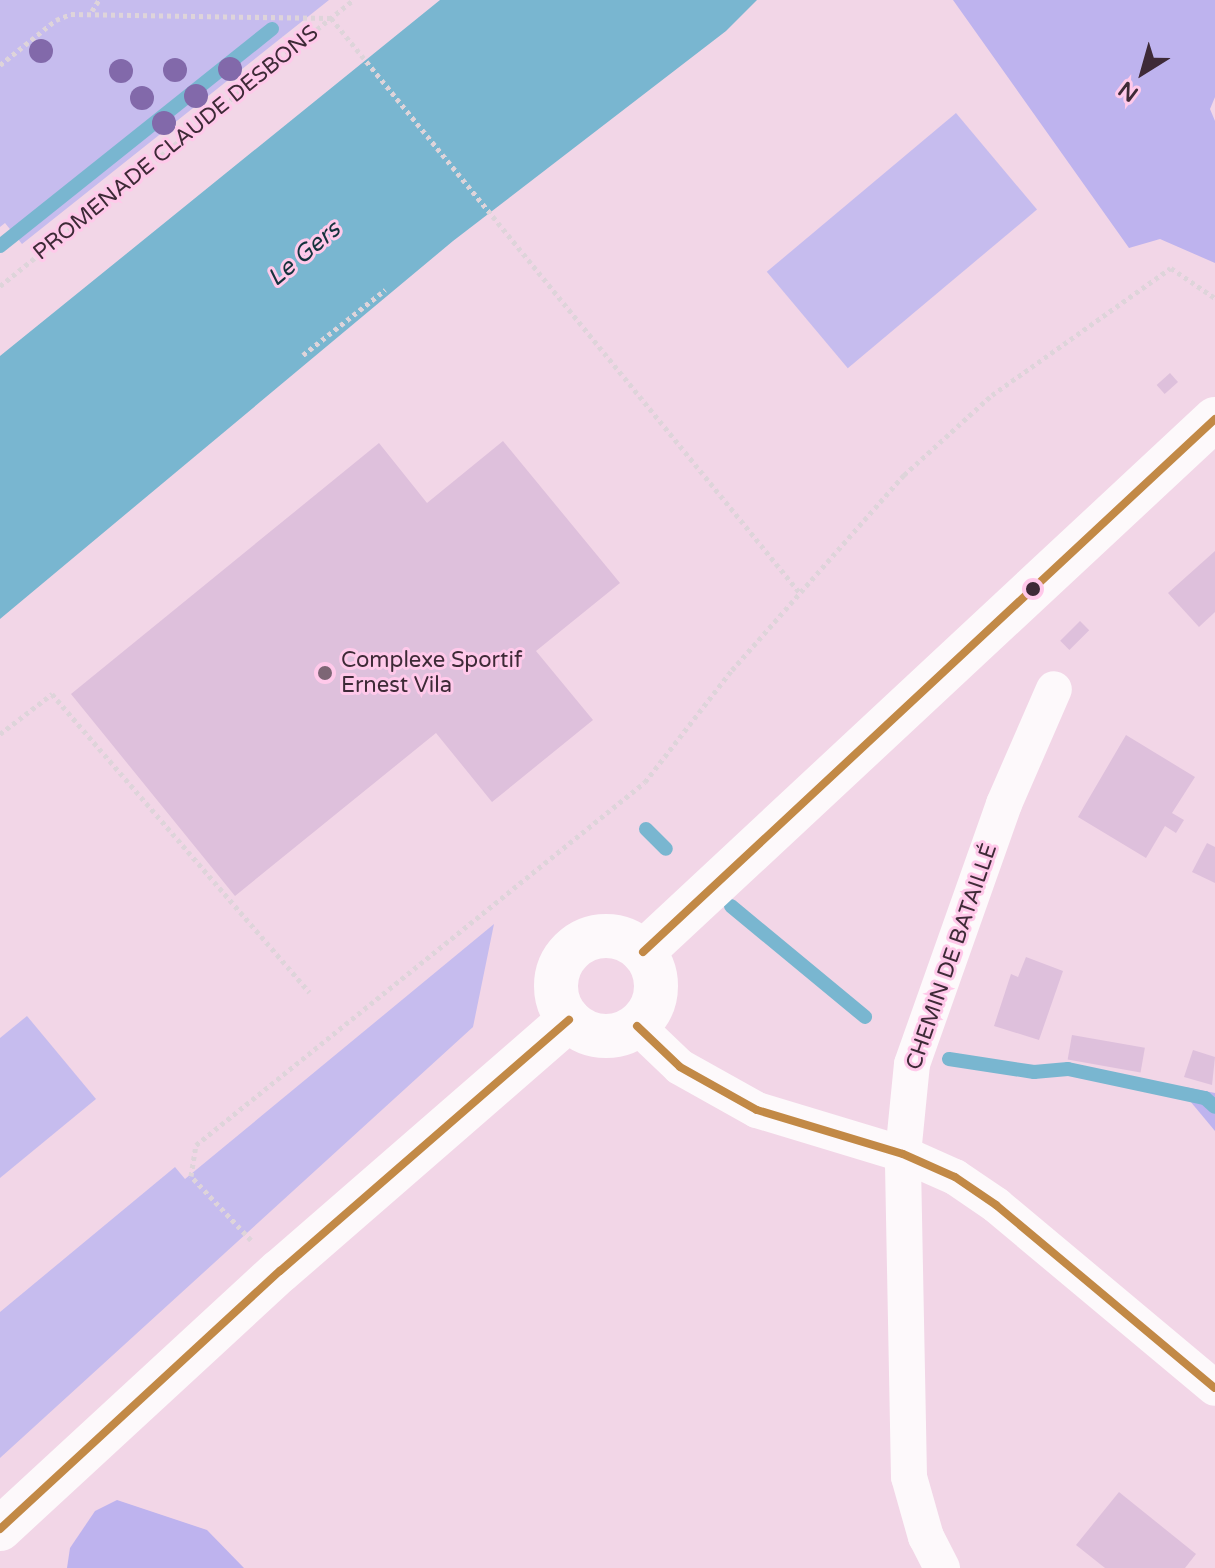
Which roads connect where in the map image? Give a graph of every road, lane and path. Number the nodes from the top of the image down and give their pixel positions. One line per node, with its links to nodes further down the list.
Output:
1 (99, 0): 3 (path)
2 (353, 0): 4 (path, PROMENADE CLAUDE DESBONS)
3 (92, 12): 4 (path); 5 (path)
4 (331, 18): 6 (path, PROMENADE CLAUDE DESBONS); 11 (path)
5 (0, 65)
6 (0, 286)
7 (385, 290): 9 (path)
8 (1215, 298): 11 (path)
9 (303, 355)
10 (1215, 419): 14 (street)
11 (800, 593): 19 (path)
12 (1054, 689): 18 (street, CHEMIN DE BATAILLÉ)
13 (0, 734): 15 (path)
14 (643, 952): 16 (street); 17 (street)
15 (309, 992)
16 (569, 1020): 17 (street); 19 (street)
17 (637, 1026): 18 (street)
18 (903, 1154): 20 (street); 22 (street, CHEMIN DE BATAILLÉ)
19 (280, 1271): 21 (street)
20 (1215, 1388)
21 (0, 1529)
22 (942, 1568)

